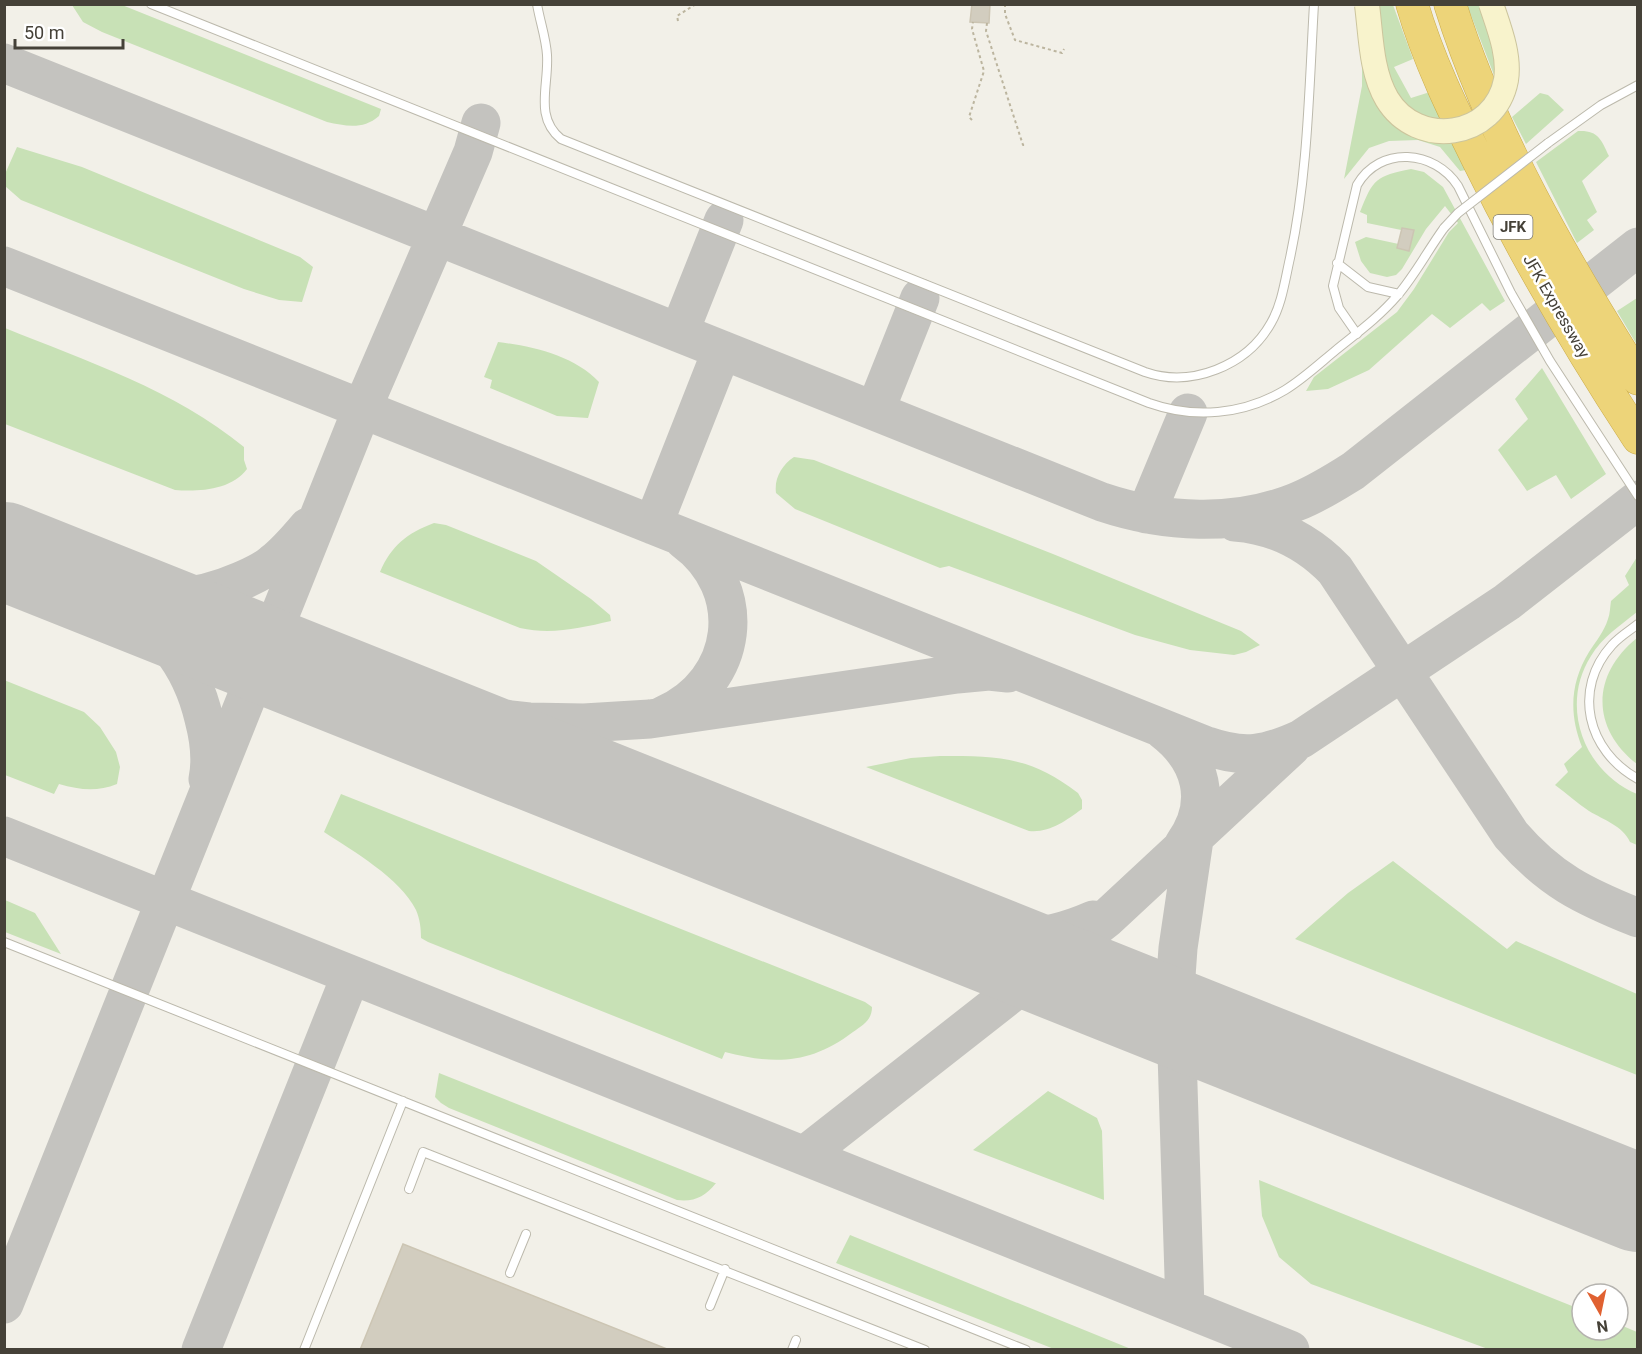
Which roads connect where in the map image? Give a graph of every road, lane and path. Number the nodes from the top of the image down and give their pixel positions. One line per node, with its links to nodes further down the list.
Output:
1 (151, 4): 19 (lane)
2 (537, 4): 5 (lane)
3 (696, 4): 10 (path)
4 (1005, 4): 13 (path)
5 (1314, 4)
6 (1412, 4): 21 (highway, JFK Expressway / JFK)
7 (1450, 4): 20 (highway, JFK Expressway / JFK)
8 (1491, 4): 9 (street, bridge)
9 (1367, 5)
10 (678, 21)
11 (973, 22): 15 (path)
12 (987, 23): 16 (path)
13 (1064, 49)
14 (1638, 85): 18 (lane, bridge)
15 (972, 120)
16 (1027, 145)
17 (1337, 263): 18 (lane); 19 (lane); 22 (lane)
18 (1399, 294): 19 (lane)
19 (1357, 333)
20 (1638, 379)
21 (1638, 438)
22 (1638, 496)
23 (1638, 624): 24 (lane)
24 (1638, 779)
25 (4, 942): 26 (lane)
26 (403, 1101): 33 (lane); 36 (lane)
27 (410, 1189): 29 (lane)
28 (526, 1234): 30 (lane)
29 (725, 1269): 31 (lane); 35 (lane)
30 (510, 1273)
31 (710, 1306)
32 (796, 1340): 34 (lane)
33 (304, 1350)
34 (792, 1350)
35 (925, 1350)
36 (1026, 1350)

